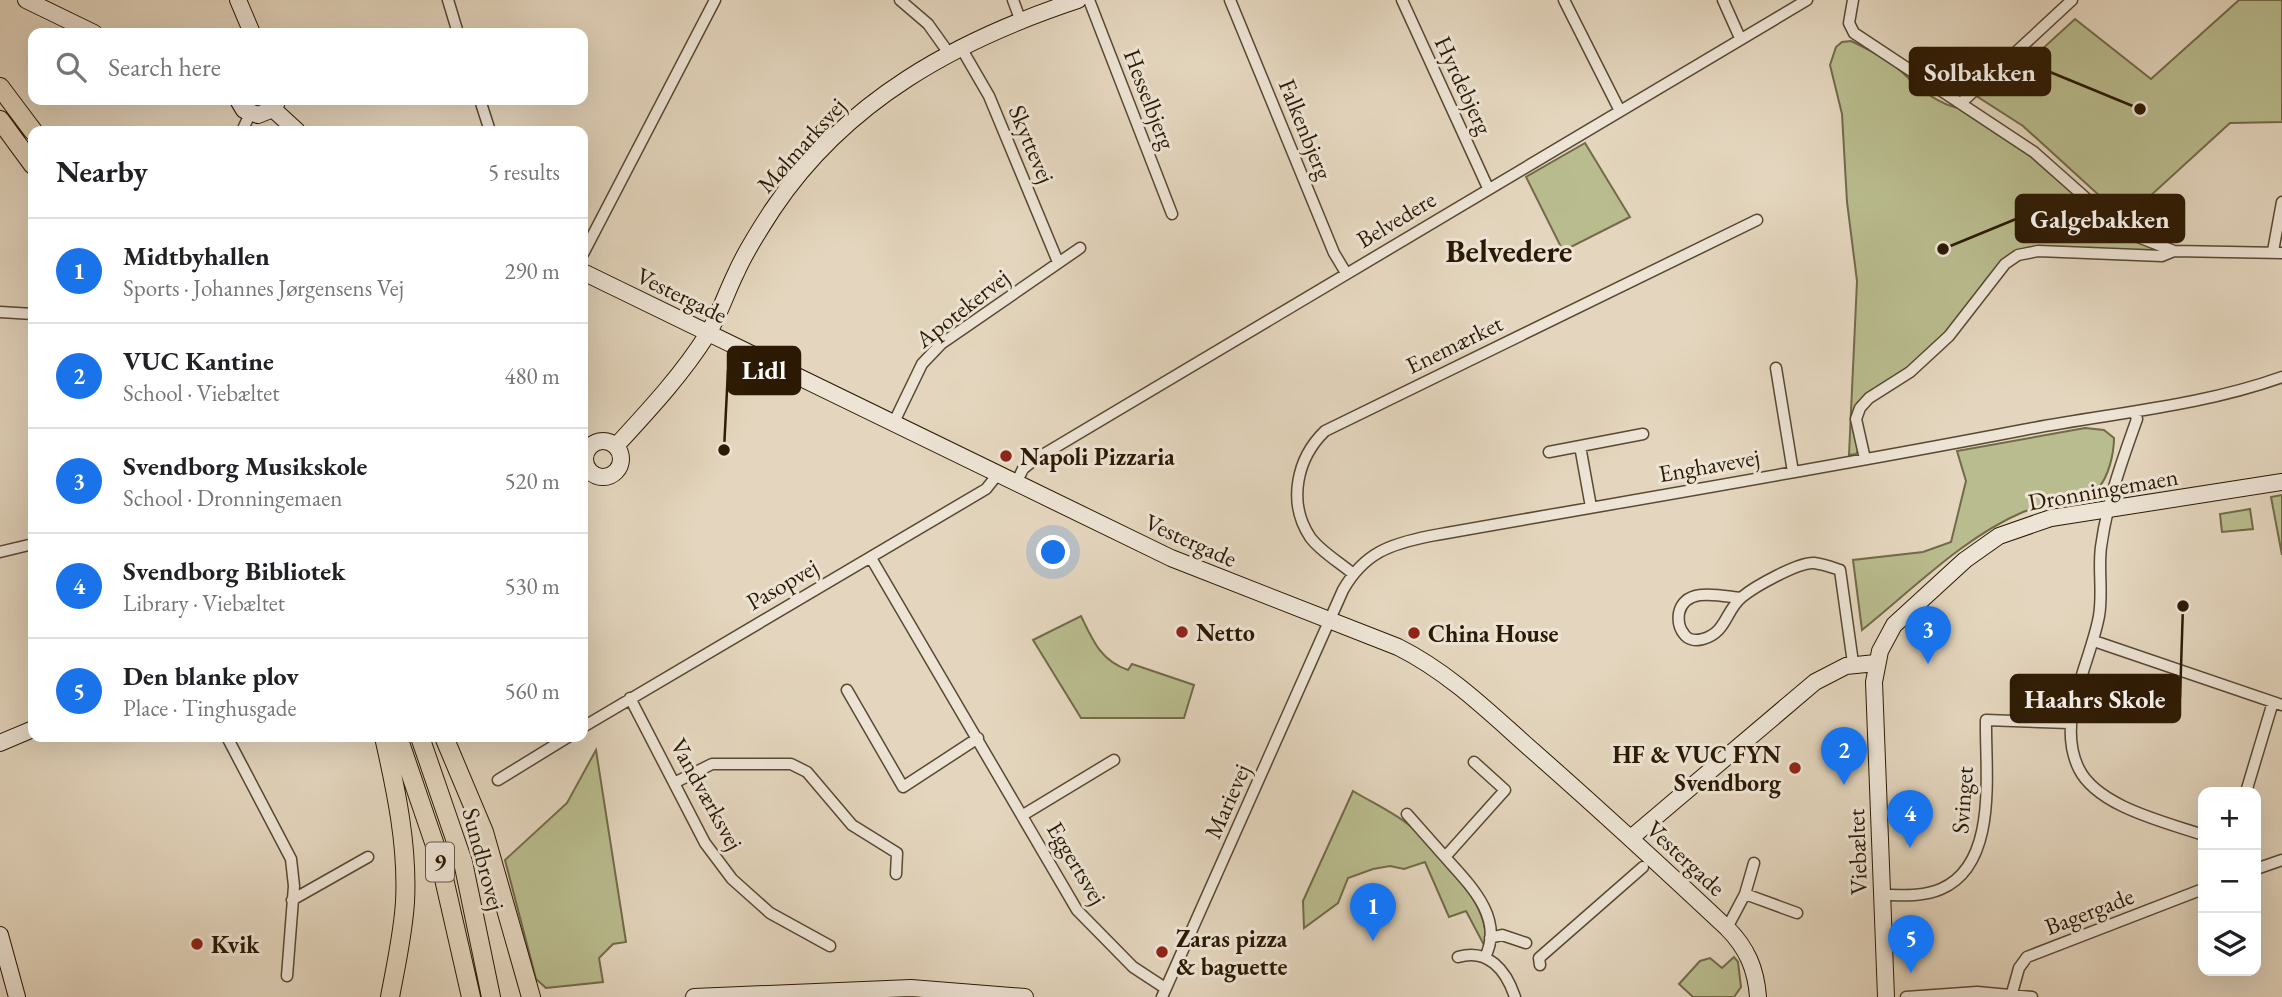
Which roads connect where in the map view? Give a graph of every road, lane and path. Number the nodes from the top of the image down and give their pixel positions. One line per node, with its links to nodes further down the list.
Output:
1 (26, 0): 17 (street)
2 (237, 0): 18 (street)
3 (448, 0): 19 (street)
4 (715, 0): 39 (street)
5 (900, 0): 21 (street, Skyttevej)
6 (1013, 0): 16 (street)
7 (1077, 0): 16 (street, Mølmarksvej)
8 (1089, 0): 37 (street, Hesselbjerg)
9 (1230, 0): 44 (street, Falkenbjerg)
10 (1402, 0): 35 (street, Hyrdebjerg)
11 (1564, 0): 27 (street)
12 (1723, 0): 20 (street)
13 (1807, 0): 20 (street, Belvedere)
14 (1853, 0): 23 (street)
15 (2072, 0): 23 (street)
16 (1020, 19): 21 (street, Mølmarksvej)
17 (84, 28)
18 (250, 28)
19 (456, 28)
20 (1740, 38): 27 (street, Belvedere)
21 (954, 49): 43 (street, Skyttevej); 48 (street, Mølmarksvej)
22 (0, 87): 30 (main road)
23 (1961, 103): 41 (street)
24 (242, 105): 28 (street)
25 (275, 105): 28 (street); 32 (street)
26 (482, 105): 33 (street)
27 (1620, 111): 35 (street, Belvedere)
28 (250, 114): 31 (street)
29 (0, 120): 34 (main road)
30 (29, 126)
31 (244, 126)
32 (293, 126)
33 (488, 126)
34 (28, 158)
35 (1488, 188): 44 (street, Belvedere)
36 (2282, 202): 42 (street)
37 (1172, 214)
38 (1757, 220): 69 (street, Enemærket)
39 (588, 244)
40 (1080, 248): 43 (street, Apotekervej)
41 (2174, 251): 42 (street); 58 (street)
42 (2278, 252)
43 (1058, 262): 52 (street, Apotekervej)
44 (1346, 273): 63 (street, Belvedere)
45 (588, 274): 48 (street, Vestergade)
46 (0, 312): 47 (street)
47 (28, 314)
48 (708, 333): 52 (street, Vestergade); 55 (street, Mølmarksvej)
49 (1776, 368): 59 (street)
50 (2282, 377): 51 (street, Enghavevej)
51 (2135, 413): 58 (street, Enghavevej); 65 (street)
52 (894, 422): 61 (street, Vestergade)
53 (1643, 434): 56 (street)
54 (588, 444): 55 (street)
55 (616, 446): 60 (street)
56 (1580, 446): 57 (street); 64 (street)
57 (1549, 452)
58 (1865, 459): 59 (street, Enghavevej)
59 (1793, 472): 64 (street, Enghavevej)
60 (588, 473)
61 (998, 474): 63 (street, Vestergade); 68 (street, Pasopvej)
62 (2282, 482): 65 (street, Dronningemaen)
63 (1016, 483): 71 (street, Vestergade)
64 (1591, 507): 69 (street, Enghavevej)
65 (2107, 510): 72 (street); 74 (street, Dronningemaen)
66 (28, 545): 67 (street)
67 (0, 552)
68 (871, 558): 76 (street, Pasopvej); 81 (street, Eggertsvej)
69 (1352, 573): 71 (street, Enghavevej)
70 (1740, 598): 70 (street); 73 (street)
71 (1330, 621): 97 (street, Vestergade); 120 (street, Marievej)
72 (2094, 641): 77 (street); 78 (street)
73 (1853, 663): 74 (street); 97 (street)
74 (1876, 663): 107 (street, Viebæltet)
75 (847, 690): 81 (street)
76 (630, 698): 79 (street, Pasopvej); 92 (street, Vandværksvej)
77 (2277, 703): 93 (street)
78 (2070, 723): 96 (street); 107 (street, Svinget)
79 (588, 724)
80 (28, 731): 88 (street)
81 (978, 738): 95 (street, Eggertsvej)
82 (230, 742): 108 (street)
83 (385, 742): 125 (main road)
84 (400, 742): 123 (main road, Sundbrovej / 9)
85 (422, 742): 121 (main road, Sundbrovej / 9)
86 (446, 742): 119 (main road)
87 (560, 742): 91 (street)
88 (0, 743)
89 (1114, 760): 95 (street)
90 (1474, 762): 99 (street)
91 (498, 780)
92 (676, 782): 104 (street); 114 (street, Vandværksvej)
93 (2248, 787)
94 (1407, 814): 99 (street)
95 (1023, 815): 120 (street, Eggertsvej)
96 (2198, 833)
97 (1632, 837): 110 (street, Vestergade)
98 (368, 857): 108 (street)
99 (1445, 857): 112 (street)
100 (2282, 860): 102 (street)
101 (1754, 863): 106 (street, Vestergade)
102 (2261, 864)
103 (1643, 867): 117 (street)
104 (896, 874)
105 (2198, 891): 122 (street, Bagergade)
106 (1745, 894): 109 (street, Vestergade); 110 (street, Vestergade)
107 (1881, 895): 131 (street, Viebæltet)
108 (292, 900): 118 (street)
109 (1797, 913)
110 (1727, 928): 130 (street, Vestergade)
111 (0, 935): 124 (street)
112 (1490, 938): 113 (street); 116 (street)
113 (1526, 943)
114 (830, 946)
115 (1458, 957): 116 (street)
116 (1485, 957): 129 (street)
117 (1540, 965)
118 (287, 976)
119 (529, 989): 126 (main road)
120 (1164, 992)
121 (490, 993)
122 (2012, 993): 132 (street); 133 (street)
123 (470, 994)
124 (17, 997)
125 (390, 997)
126 (540, 997)
127 (694, 997): 128 (street)
128 (1025, 997)
129 (1515, 997)
130 (1758, 997)
131 (1886, 997)
132 (1906, 997)
133 (2032, 997)

